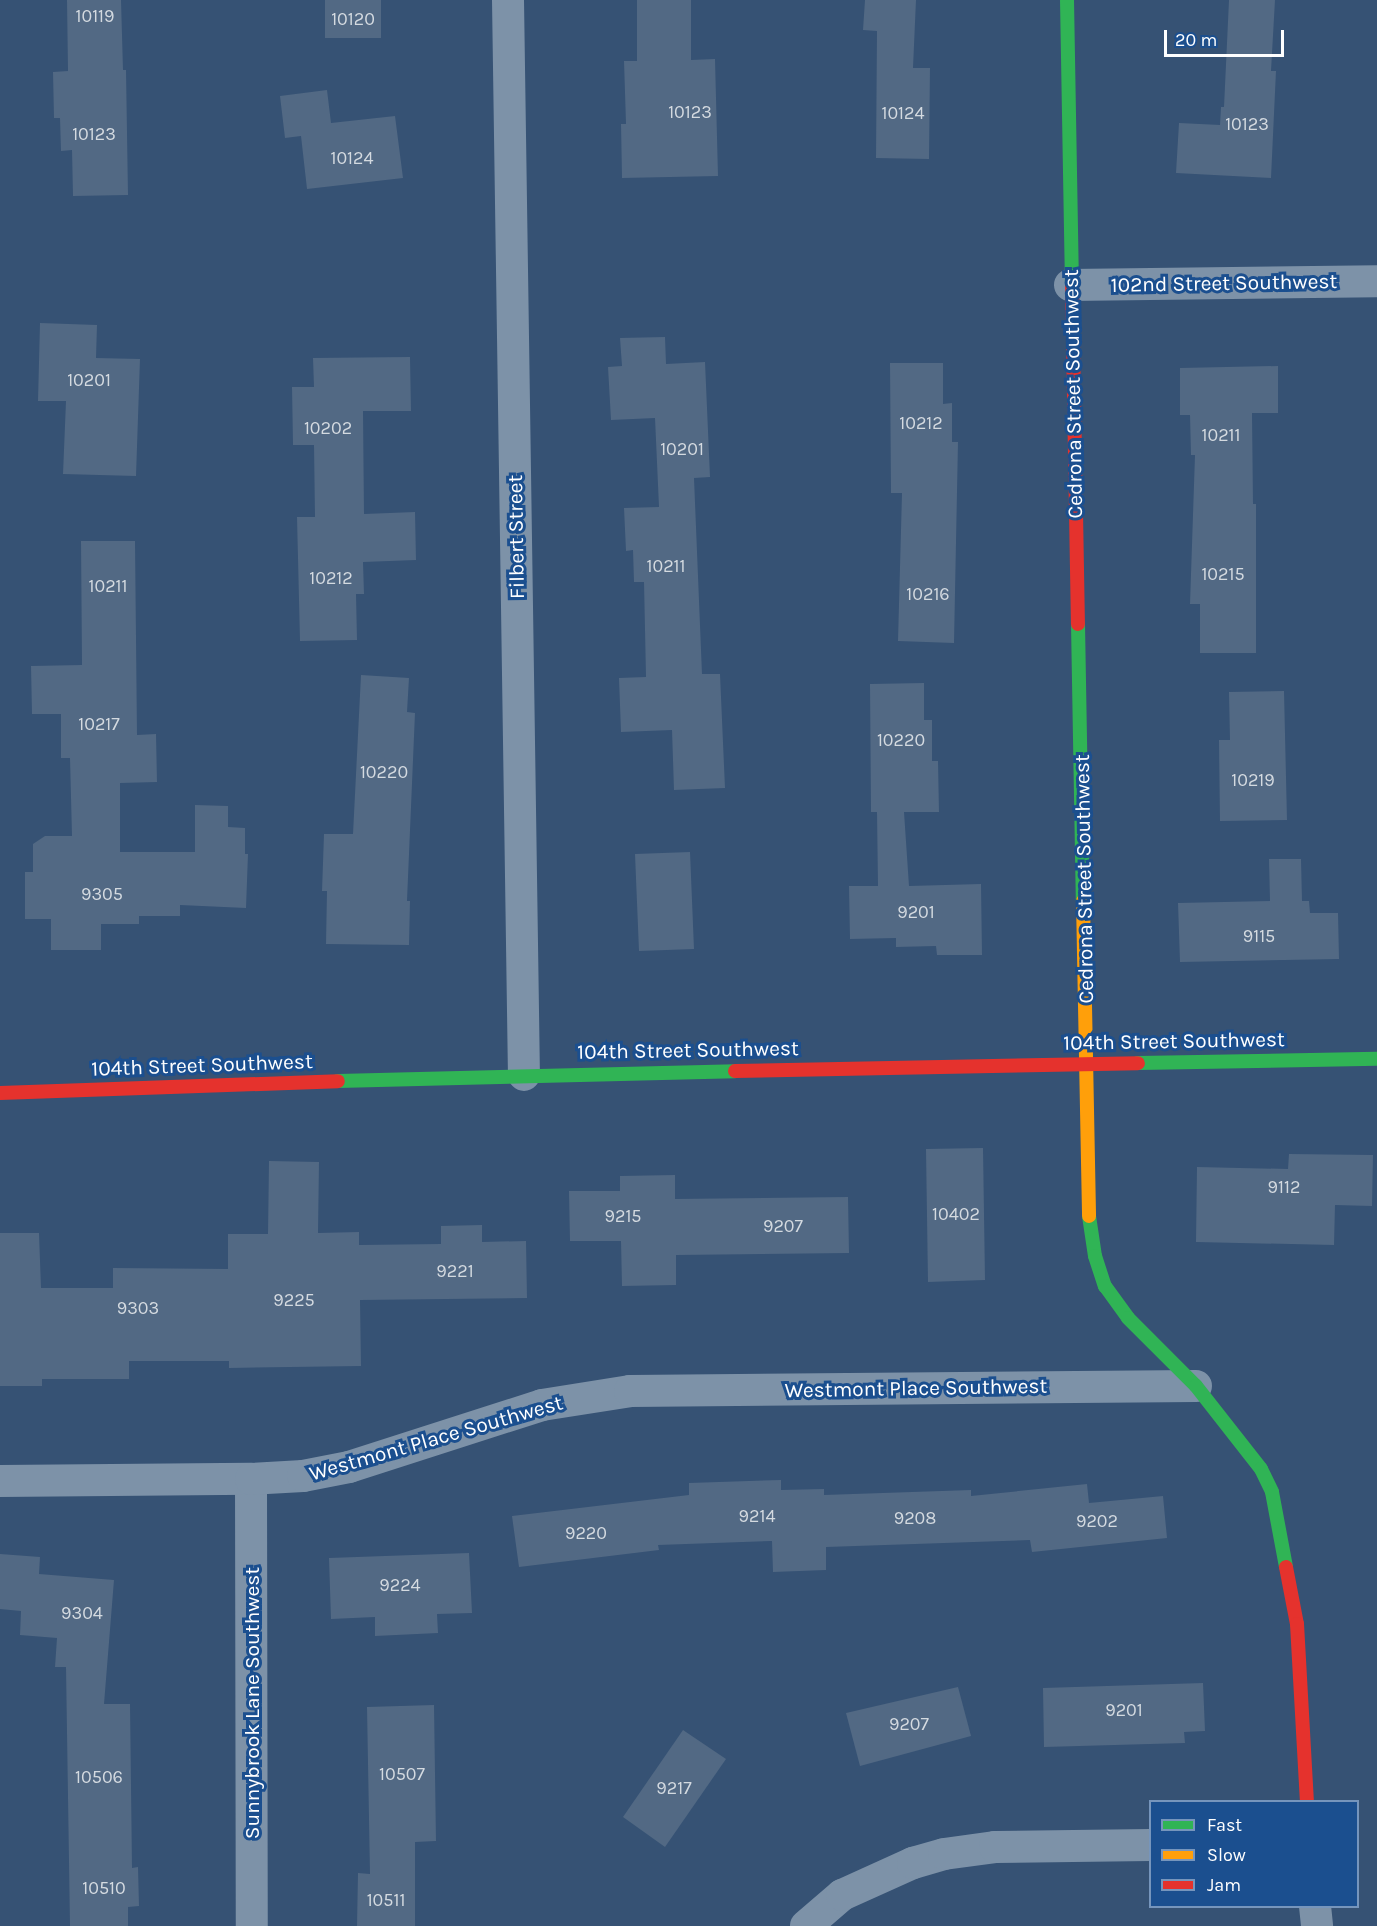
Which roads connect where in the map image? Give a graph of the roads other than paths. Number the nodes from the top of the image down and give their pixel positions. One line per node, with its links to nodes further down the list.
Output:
1 (508, 0): 7 (street, Filbert Street)
2 (1067, 0): 4 (street, Cedrona Street Southwest)
3 (1377, 281): 4 (street, 102nd Street Southwest)
4 (1070, 285): 6 (street, Cedrona Street Southwest)
5 (1377, 1059): 6 (street, 104th Street Southwest)
6 (1088, 1063): 7 (street, 104th Street Southwest); 9 (street, Cedrona Street Southwest)
7 (524, 1075): 8 (street, 104th Street Southwest)
8 (0, 1092)
9 (1196, 1386): 10 (street, Westmont Place Southwest); 12 (street, Cedrona Street Southwest)
10 (251, 1479): 11 (street, Westmont Place Southwest); 15 (street, Sunnybrook Lane Southwest)
11 (0, 1481)
12 (1307, 1800)
13 (1149, 1845): 16 (street)
14 (1315, 1908): 17 (street)
15 (252, 1926)
16 (806, 1926)
17 (1317, 1926)

